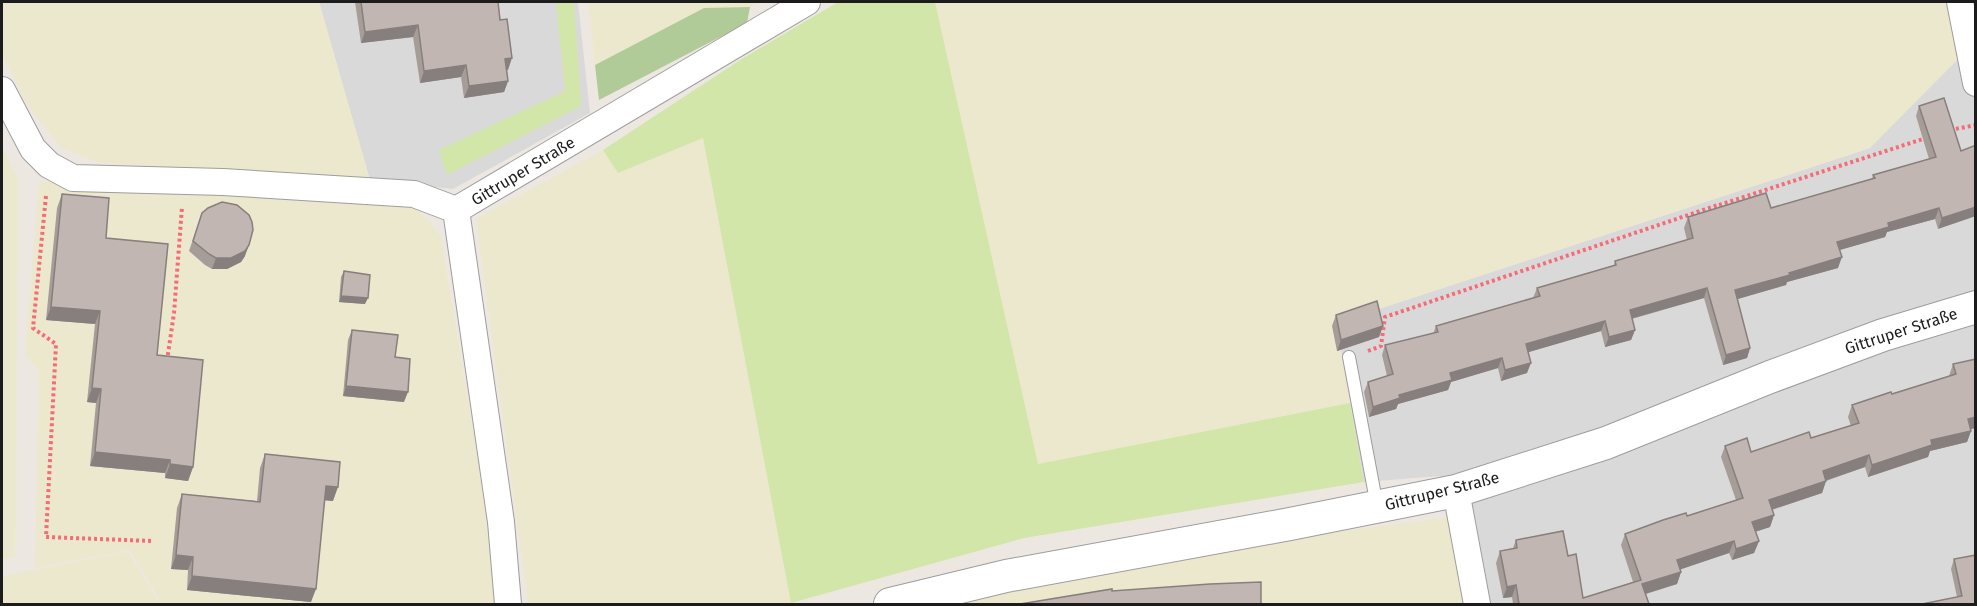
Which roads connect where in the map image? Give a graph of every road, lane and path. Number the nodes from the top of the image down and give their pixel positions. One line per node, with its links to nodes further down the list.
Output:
1 (807, 2): 11 (street, Gittruper Straße)
2 (1960, 2): 3 (street)
3 (1976, 82)
4 (2, 90): 8 (street)
5 (1976, 125): 6 (path)
6 (1943, 133)
7 (1932, 136): 10 (path)
8 (49, 165): 9 (street); 18 (path)
9 (184, 181): 11 (street); 15 (path)
10 (1719, 205): 12 (path); 14 (path)
11 (456, 210): 19 (street, Gittruper Straße)
12 (1722, 214)
13 (1976, 307): 16 (street, Gittruper Straße)
14 (1349, 357): 17 (lane)
15 (166, 369)
16 (1456, 491): 17 (street, Gittruper Straße); 21 (street)
17 (1377, 507): 20 (street, Gittruper Straße)
18 (152, 541)
19 (508, 604)
20 (890, 604)
21 (1477, 604)

